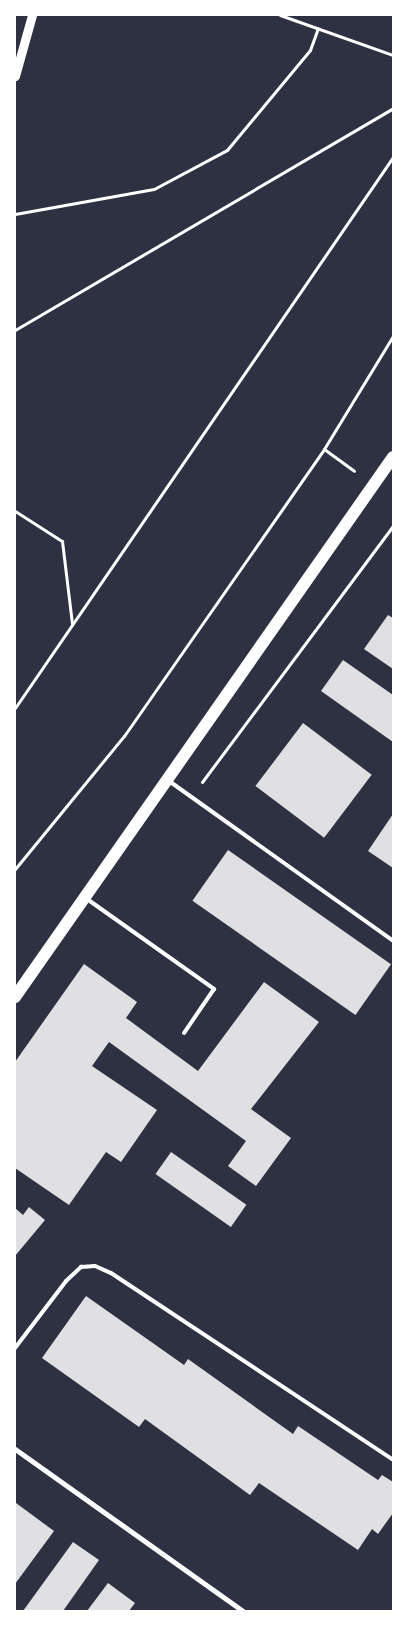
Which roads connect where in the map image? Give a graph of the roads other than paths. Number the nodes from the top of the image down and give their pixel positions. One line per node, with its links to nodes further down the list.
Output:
1 (32, 15): 2 (street)
2 (15, 76)
3 (393, 457): 4 (main road)
4 (168, 780): 5 (main road); 6 (lane)
5 (85, 898): 7 (main road); 8 (lane)
6 (393, 941)
7 (15, 997)
8 (184, 1033)
9 (15, 1348): 11 (lane)
10 (15, 1449): 12 (street)
11 (393, 1460)
12 (243, 1611)

